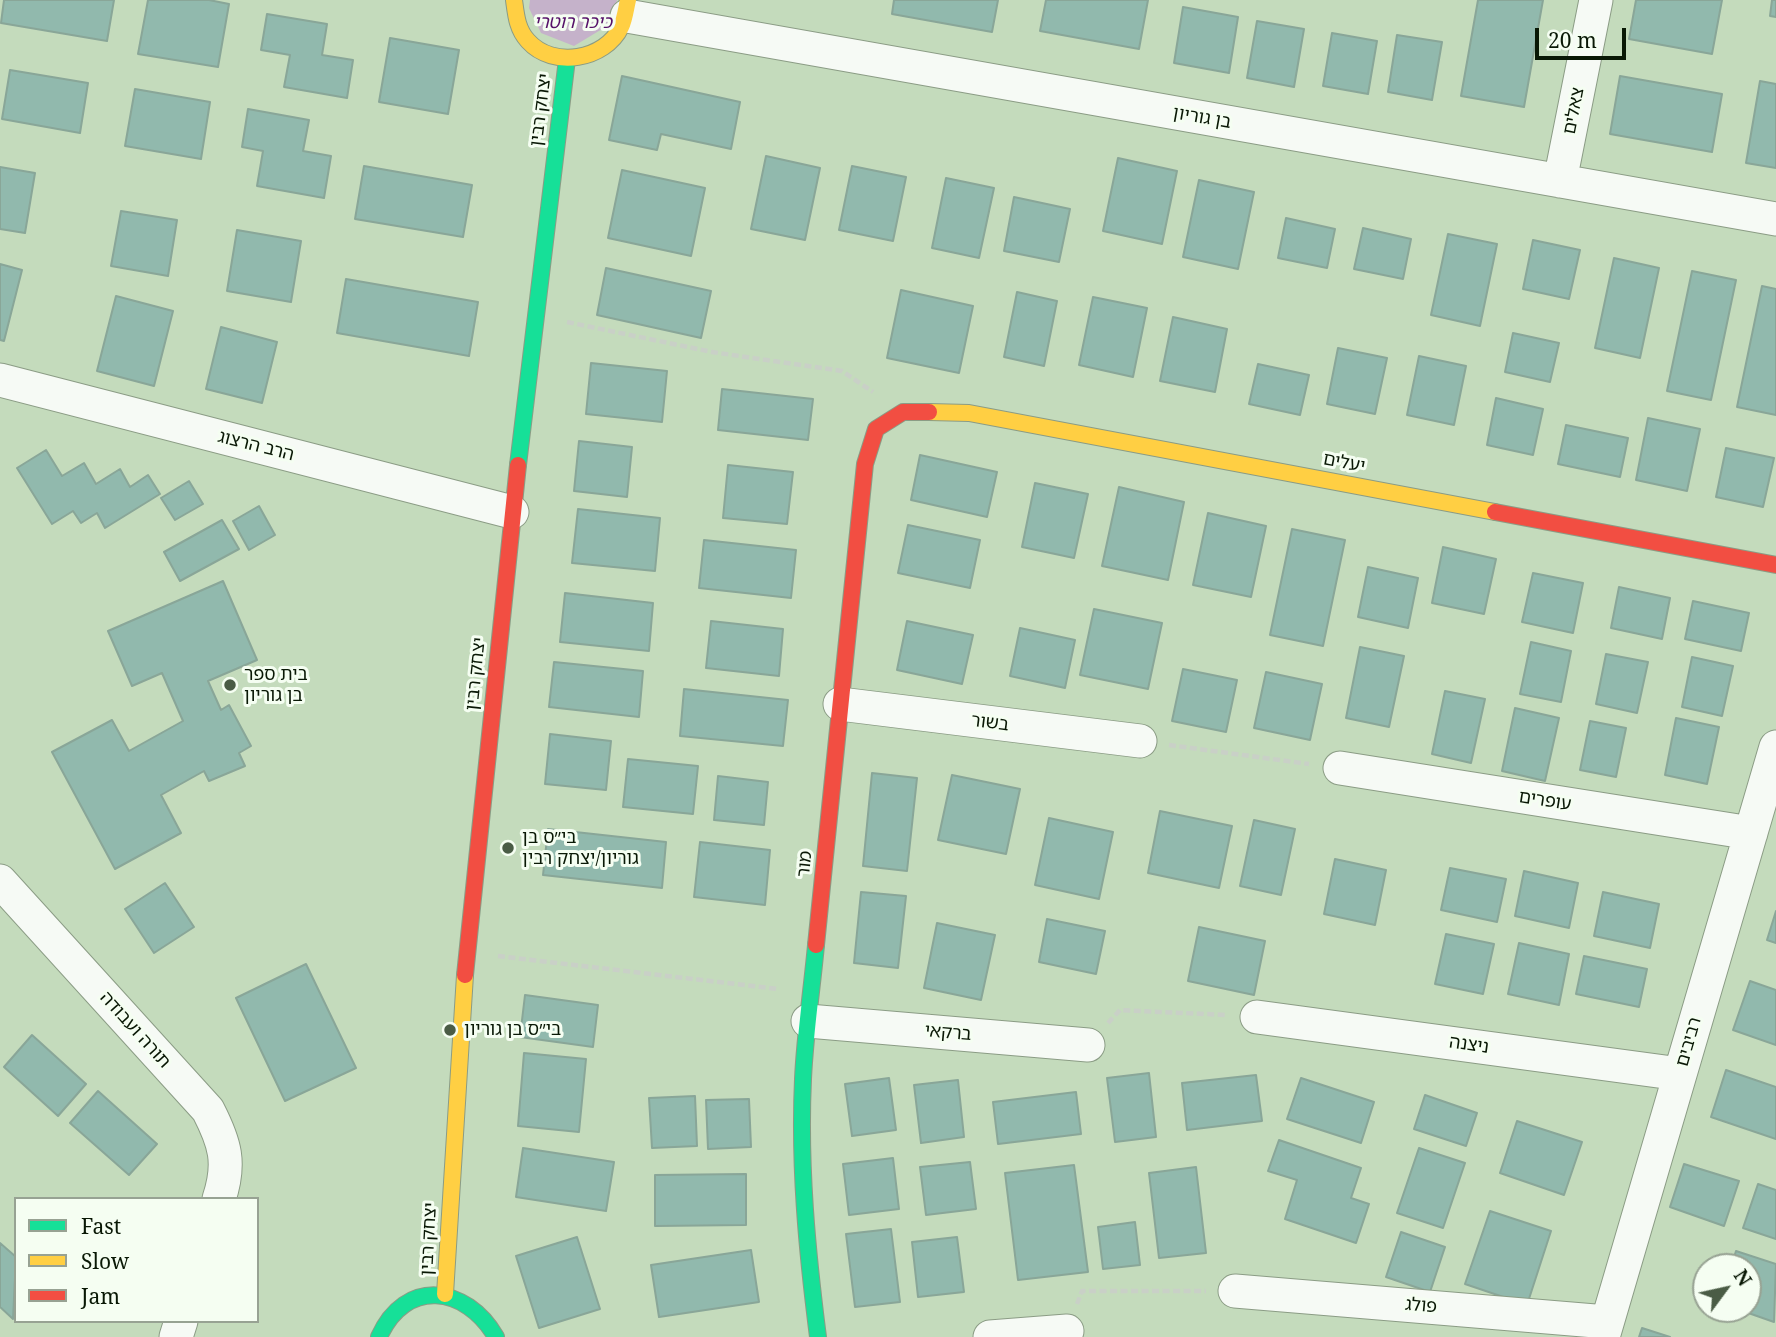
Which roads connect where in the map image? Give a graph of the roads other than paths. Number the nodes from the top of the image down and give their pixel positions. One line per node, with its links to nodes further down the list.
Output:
1 (514, 0): 4 (street)
2 (1596, 0): 5 (street, צאלים)
3 (628, 8): 4 (street); 5 (street, בן גוריון)
4 (566, 59): 9 (street, יצחק רבין)
5 (1560, 181): 6 (street, בן גוריון)
6 (1776, 219)
7 (0, 380): 9 (street, הרב הרצוג)
8 (903, 412): 10 (street, יעלים); 11 (street, מור)
9 (512, 512): 23 (street, יצחק רבין)
10 (1776, 565)
11 (841, 704): 12 (street, בשור); 17 (street, מור)
12 (1140, 741)
13 (1776, 747): 15 (street, רביבים)
14 (1340, 768): 15 (street, עופרים)
15 (1751, 833): 20 (street, רביבים)
16 (0, 881): 21 (street, תורה ועבודה)
17 (810, 1007): 19 (street, ברקאי); 28 (street, מור)
18 (1257, 1017): 20 (street, ניצנה)
19 (1088, 1045)
20 (1680, 1074): 24 (street, רביבים)
21 (220, 1197)
22 (1235, 1291): 24 (street, פולג)
23 (445, 1294): 26 (street); 27 (street)
24 (1605, 1329)
25 (1067, 1331): 29 (street)
26 (379, 1337)
27 (496, 1337)
28 (818, 1337)
29 (990, 1337)

